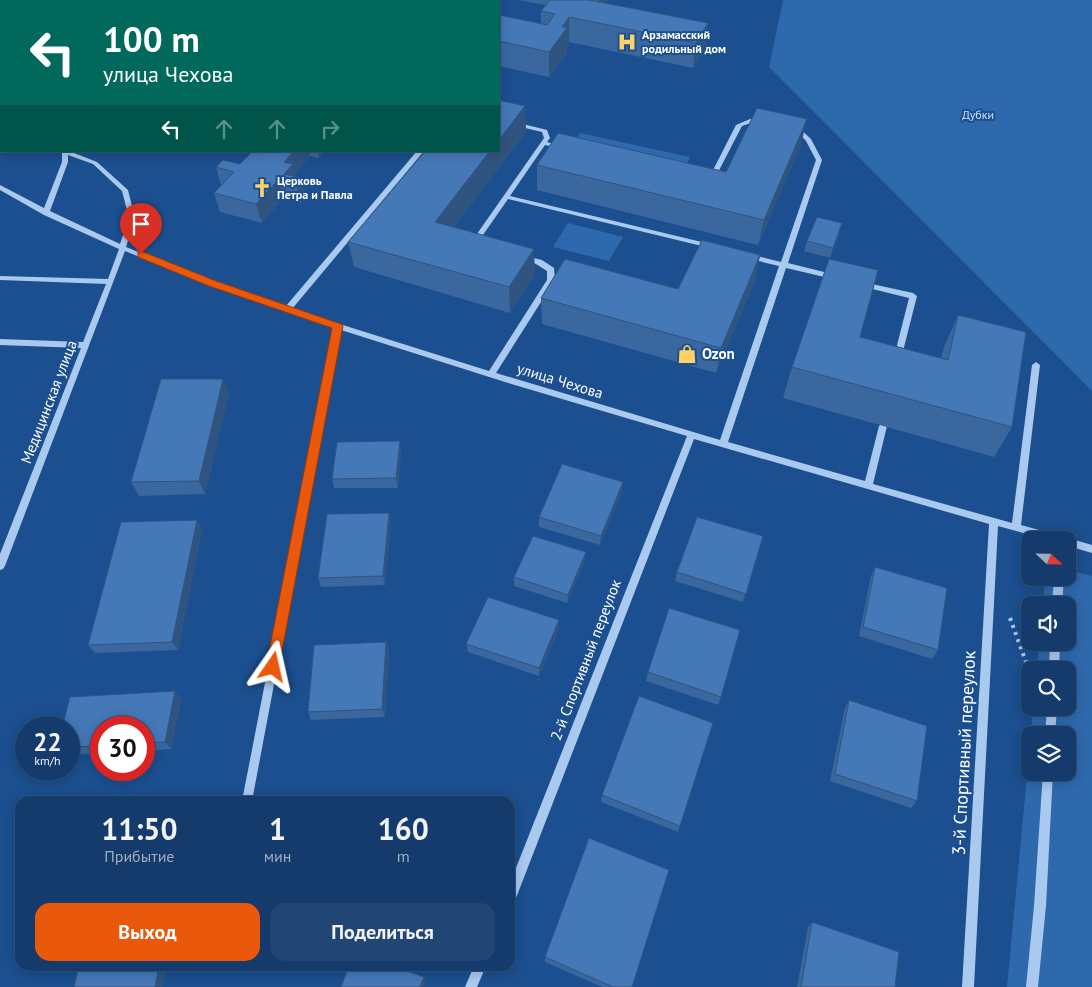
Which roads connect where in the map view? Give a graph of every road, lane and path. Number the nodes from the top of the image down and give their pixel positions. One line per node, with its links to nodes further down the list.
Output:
1 (500, 120): 4 (street)
2 (768, 121): 9 (street)
3 (790, 126): 21 (street)
4 (544, 143): 5 (street); 11 (street)
5 (569, 148)
6 (65, 152): 12 (street)
7 (68, 152): 14 (street, Медицинская улица)
8 (420, 152): 27 (street)
9 (703, 178)
10 (0, 187): 12 (street)
11 (506, 197): 13 (street); 15 (street)
12 (46, 213): 14 (street)
13 (702, 245): 16 (street); 17 (street)
14 (124, 247): 25 (street, Медицинская улица); 27 (street, улица Чехова)
15 (482, 247)
16 (720, 249)
17 (698, 254)
18 (739, 254): 21 (street)
19 (520, 257): 20 (street)
20 (540, 262): 22 (street); 33 (street)
21 (784, 265): 24 (street); 36 (street)
22 (558, 267)
23 (0, 278): 25 (street)
24 (845, 280)
25 (110, 282): 30 (street, Медицинская улица)
26 (855, 282): 31 (street)
27 (287, 310): 28 (street, улица Чехова)
28 (338, 326): 33 (street, улица Чехова); 45 (street)
29 (0, 342): 30 (street)
30 (86, 345): 43 (street, Медицинская улица)
31 (897, 361)
32 (1036, 365): 39 (street)
33 (491, 374): 35 (street, улица Чехова)
34 (883, 426): 37 (street)
35 (692, 434): 36 (street, улица Чехова); 46 (street, 2-й Спортивный переулок)
36 (723, 443): 37 (street, улица Чехова)
37 (868, 485): 38 (street, улица Чехова)
38 (994, 522): 39 (street, улица Чехова); 49 (street, 3-й Спортивный переулок)
39 (1016, 528): 40 (street, улица Чехова)
40 (1027, 531)
41 (1076, 544): 42 (street)
42 (1092, 549)
43 (0, 566)
44 (1047, 781): 50 (street)
45 (248, 796)
46 (515, 885)
47 (478, 971): 48 (street)
48 (471, 987)
49 (968, 987)
50 (1032, 987)

